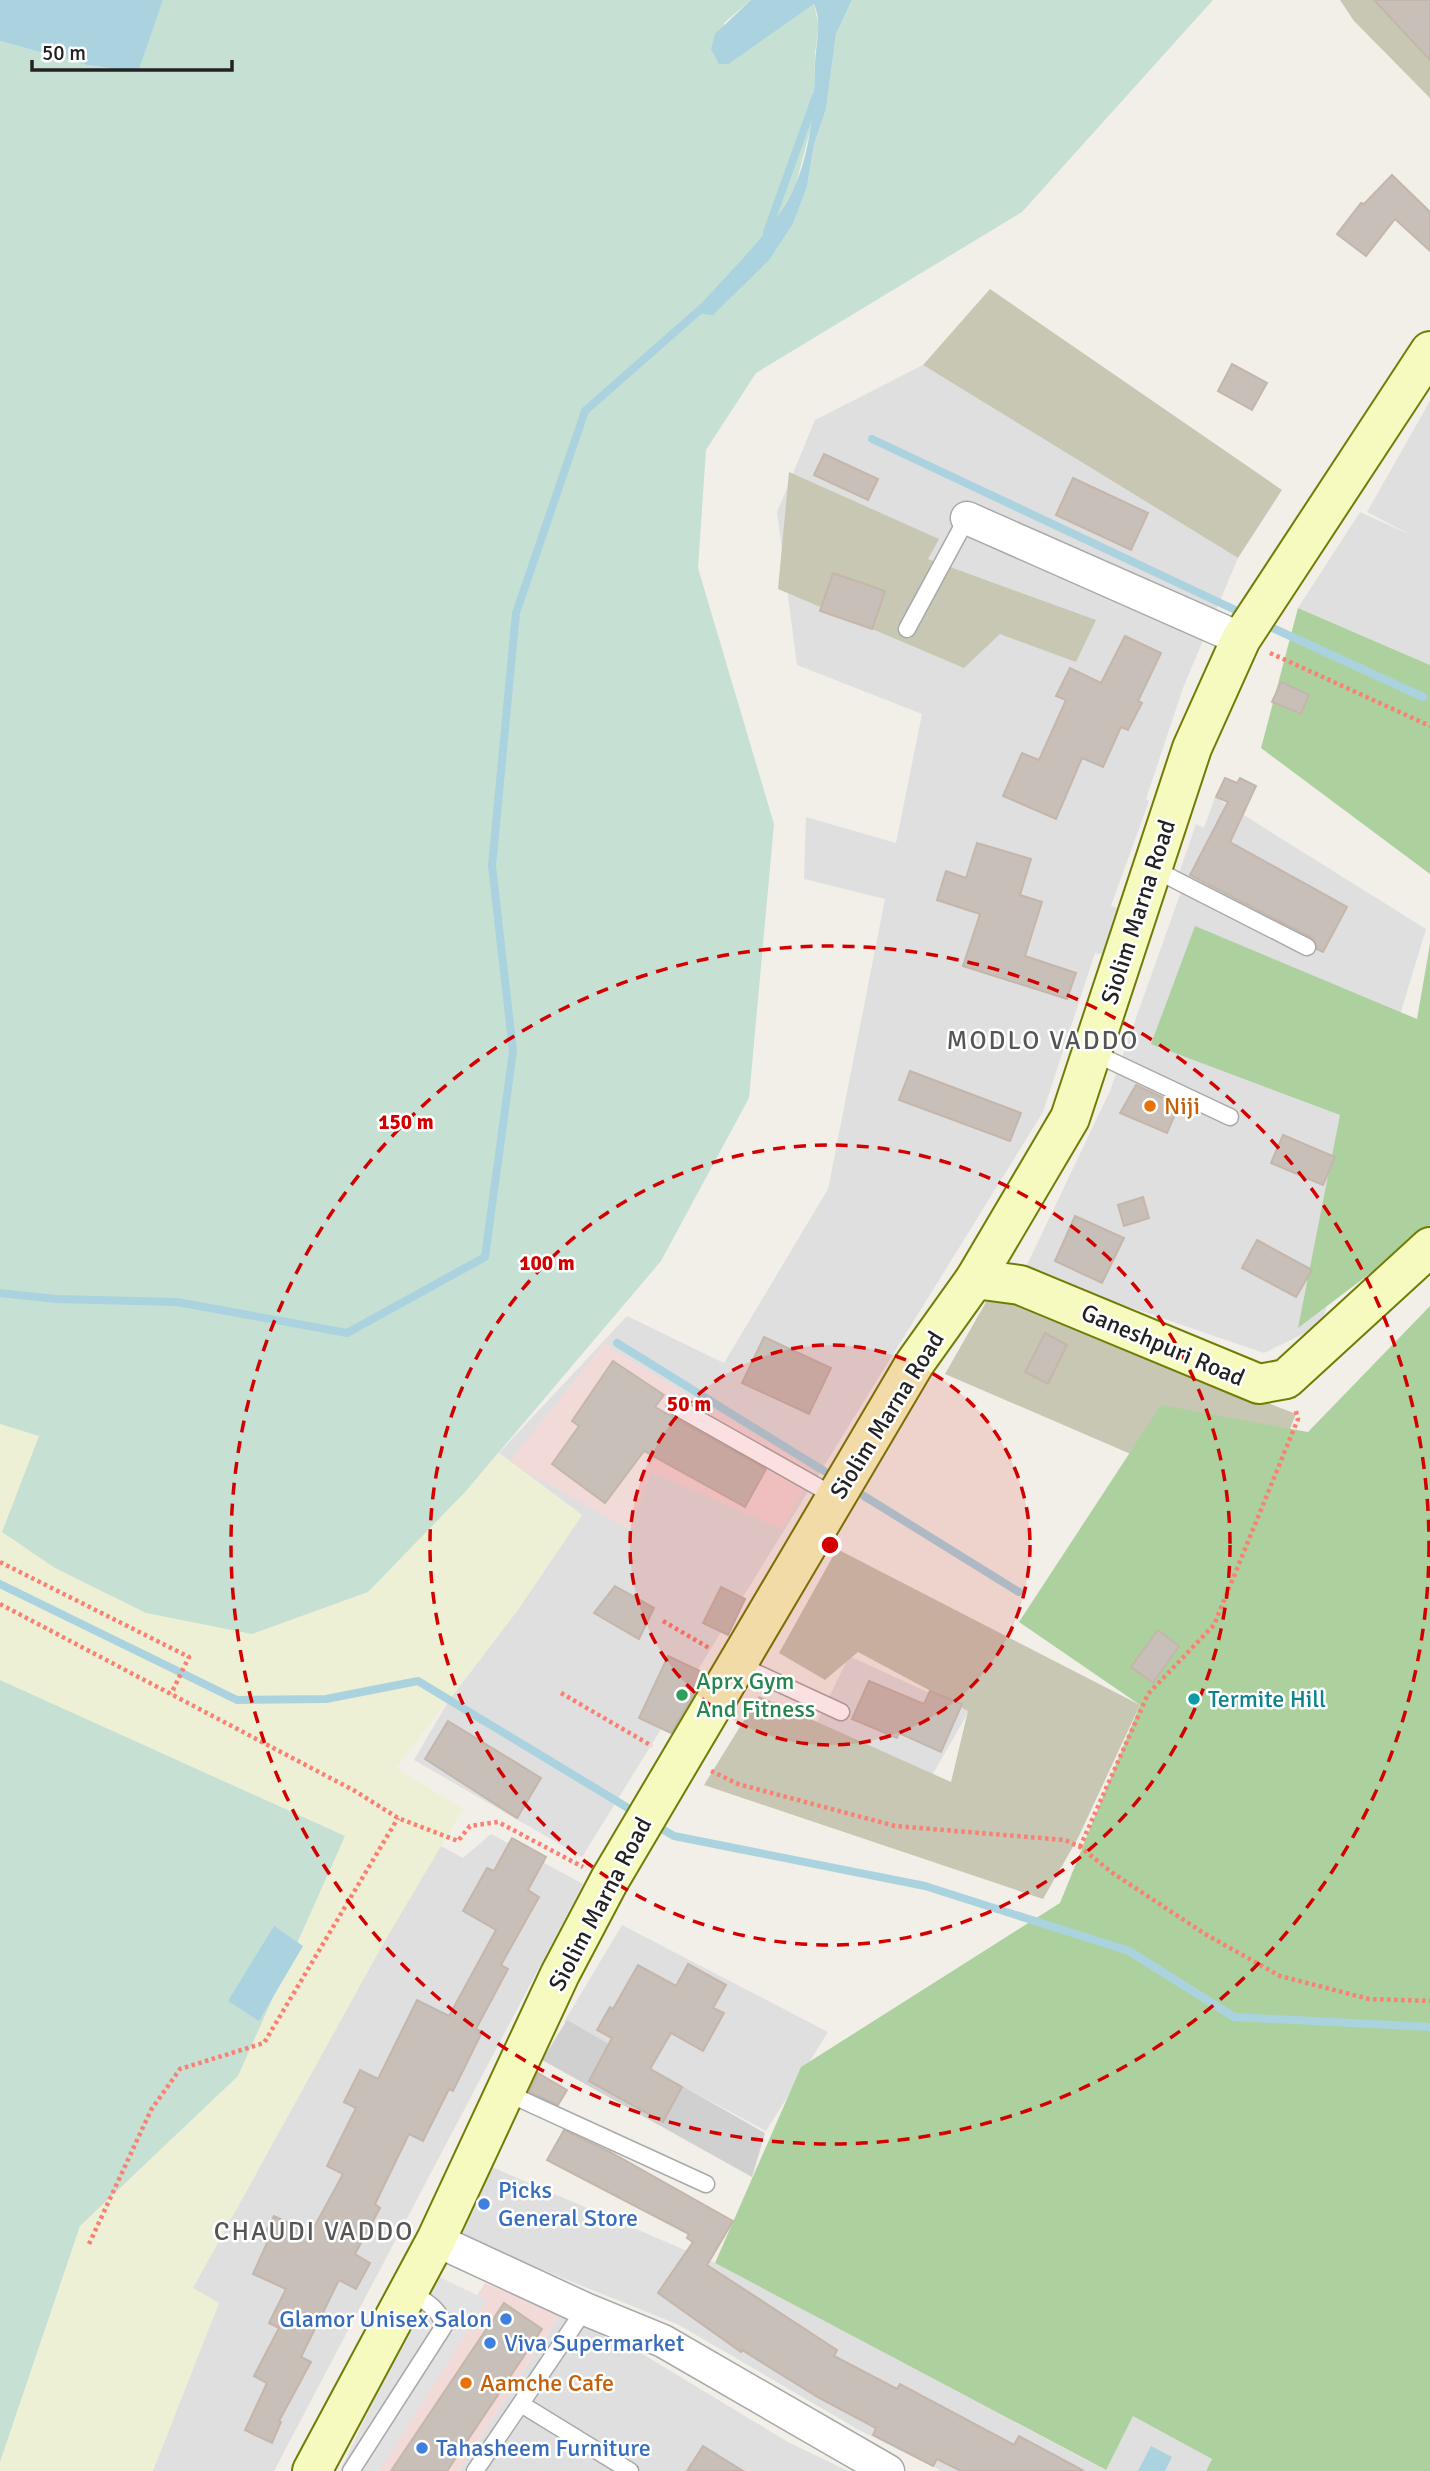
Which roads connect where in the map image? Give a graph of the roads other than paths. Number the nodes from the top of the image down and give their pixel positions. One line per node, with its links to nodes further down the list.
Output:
1 (1430, 351): 4 (main road, Siolim Marna Road)
2 (967, 518): 3 (lane); 4 (street)
3 (907, 629)
4 (1241, 639): 5 (main road, Siolim Marna Road)
5 (1152, 868): 6 (lane); 7 (main road, Siolim Marna Road)
6 (1307, 947)
7 (1092, 1052): 8 (lane); 10 (main road, Siolim Marna Road)
8 (1230, 1117)
9 (1430, 1247): 10 (main road, Ganeshpuri Road)
10 (975, 1279): 12 (main road, Siolim Marna Road)
11 (675, 1406): 12 (lane)
12 (836, 1497): 13 (main road, Siolim Marna Road)
13 (737, 1664): 14 (lane); 15 (main road, Siolim Marna Road)
14 (841, 1712)
15 (505, 2092): 16 (lane); 17 (main road, Siolim Marna Road)
16 (706, 2184)
17 (436, 2240): 18 (main road, Siolim Marna Road); 19 (street)
18 (408, 2291): 21 (main road, Siolim Marna Road); 22 (lane)
19 (585, 2309): 20 (lane); 25 (street)
20 (521, 2404): 23 (lane); 24 (lane)
21 (312, 2471)
22 (351, 2471)
23 (475, 2471)
24 (629, 2471)
25 (888, 2471)

